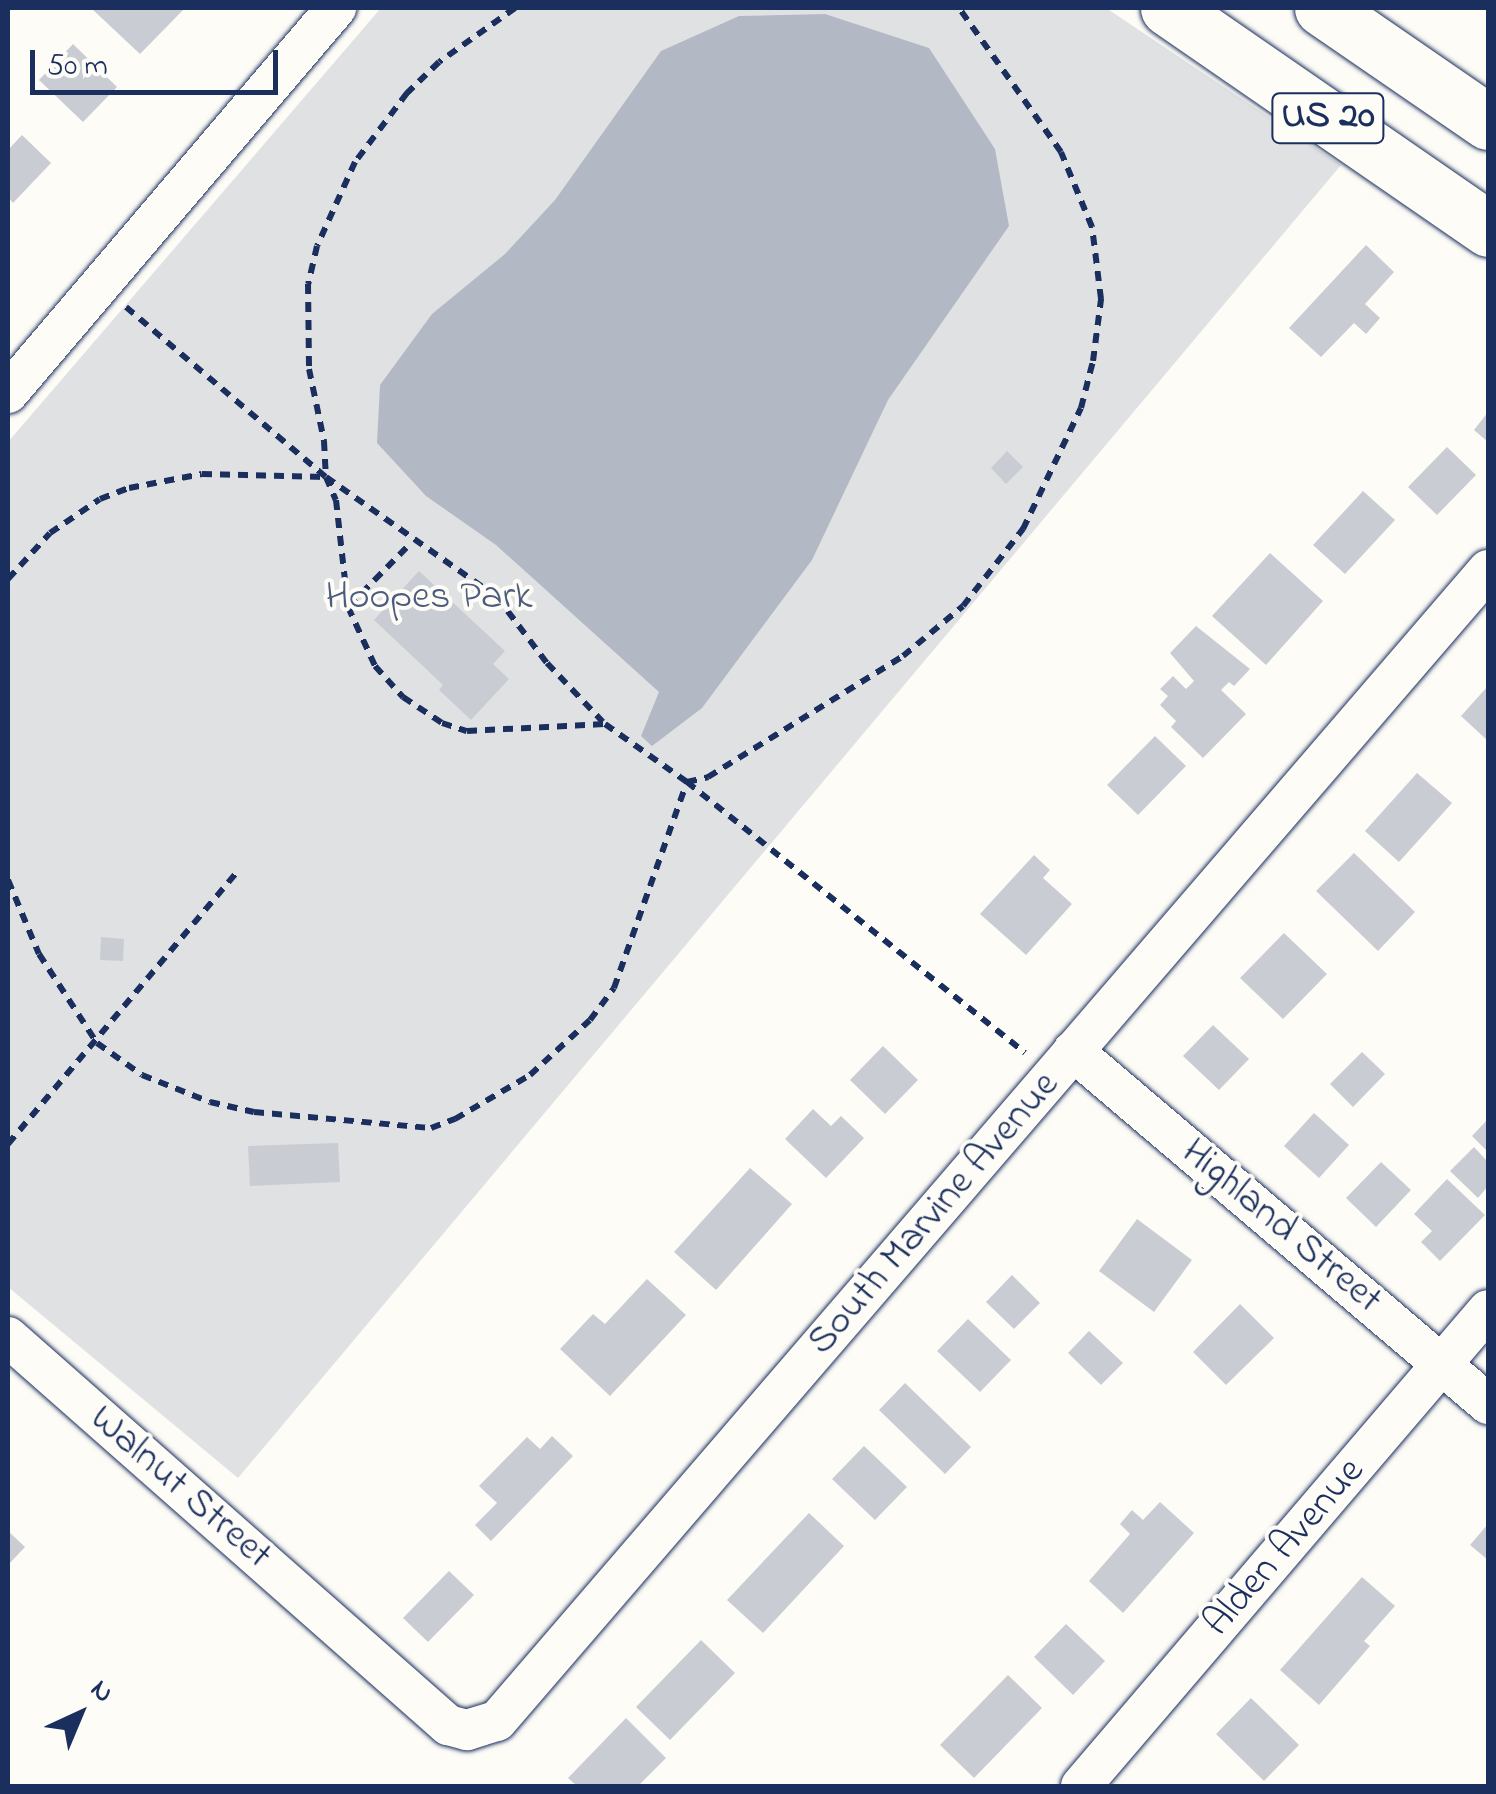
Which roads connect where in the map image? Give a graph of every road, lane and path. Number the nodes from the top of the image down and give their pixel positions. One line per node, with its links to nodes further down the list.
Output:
1 (336, 8): 8 (street)
2 (515, 8): 10 (path)
3 (959, 8): 16 (path)
4 (1168, 8): 7 (highway, US 20)
5 (1322, 8): 6 (highway, US 20)
6 (1488, 122)
7 (1488, 229)
8 (100, 284): 9 (street); 10 (path)
9 (8, 393)
10 (326, 477): 11 (path); 13 (path); 14 (path)
11 (412, 542): 14 (path); 15 (path)
12 (1488, 570): 20 (street, South Marvine Avenue)
13 (8, 580)
14 (348, 607): 15 (path)
15 (605, 724): 16 (path)
16 (686, 782): 19 (path); 20 (path)
17 (238, 871): 19 (path)
18 (8, 880): 19 (path)
19 (97, 1043): 21 (path)
20 (1063, 1064): 24 (street, Highland Street); 26 (street, South Marvine Avenue)
21 (8, 1144)
22 (1488, 1310): 24 (street, Alden Avenue)
23 (8, 1337): 26 (street, Walnut Street)
24 (1442, 1364): 25 (street, Highland Street); 27 (street, Alden Avenue)
25 (1488, 1404)
26 (352, 1640)
27 (1081, 1786)

